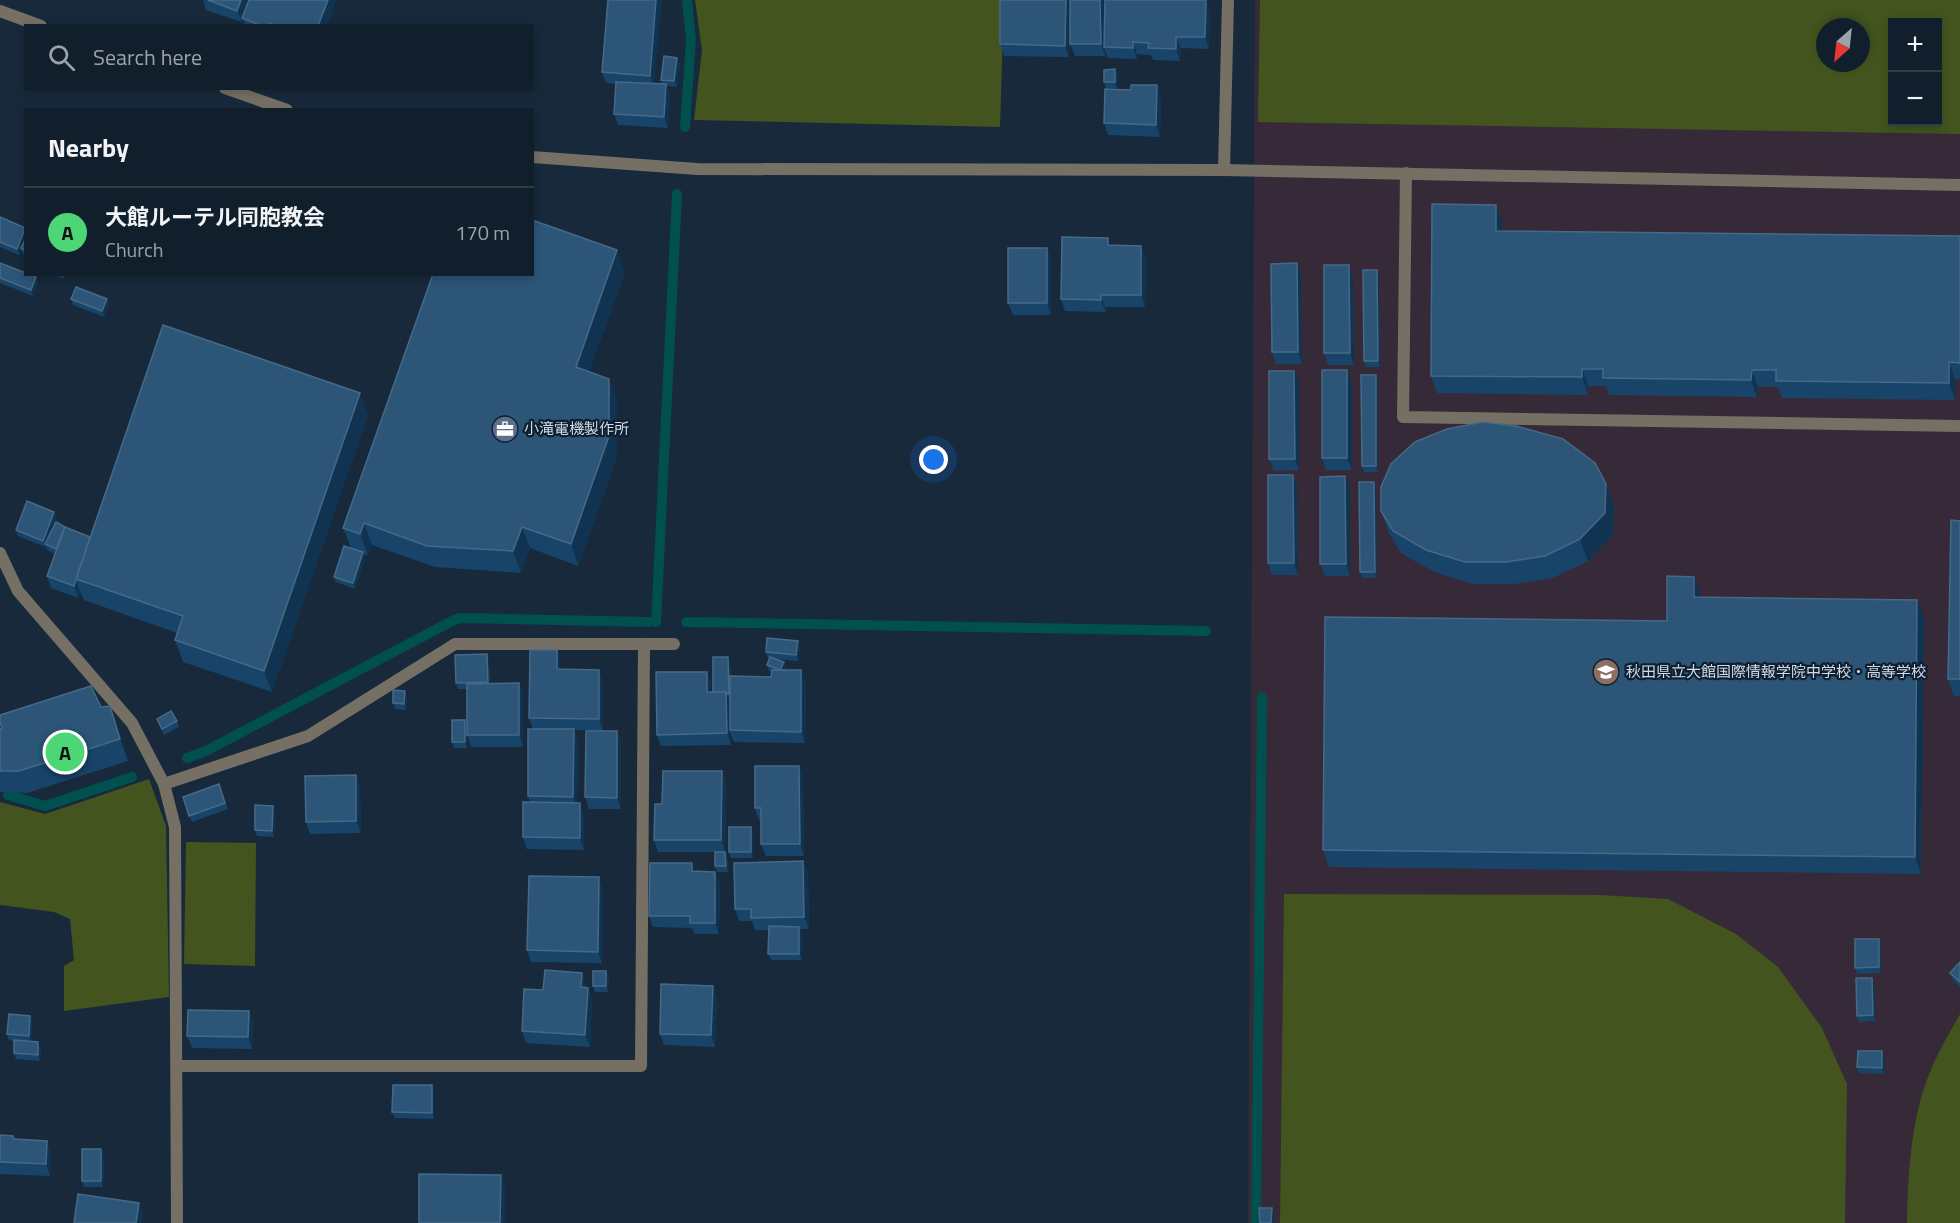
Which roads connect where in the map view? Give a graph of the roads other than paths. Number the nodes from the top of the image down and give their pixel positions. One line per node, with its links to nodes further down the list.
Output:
1 (1228, 0): 7 (street)
2 (0, 11): 3 (street)
3 (36, 24)
4 (231, 90): 5 (street)
5 (281, 108)
6 (534, 157): 7 (street)
7 (1224, 170): 8 (street)
8 (1406, 173): 9 (street); 10 (street)
9 (1960, 185)
10 (1960, 426)
11 (0, 553): 14 (street)
12 (644, 644): 13 (street); 14 (street); 15 (street)
13 (674, 644)
14 (164, 784): 15 (street)
15 (177, 1066): 16 (street)
16 (177, 1223)

